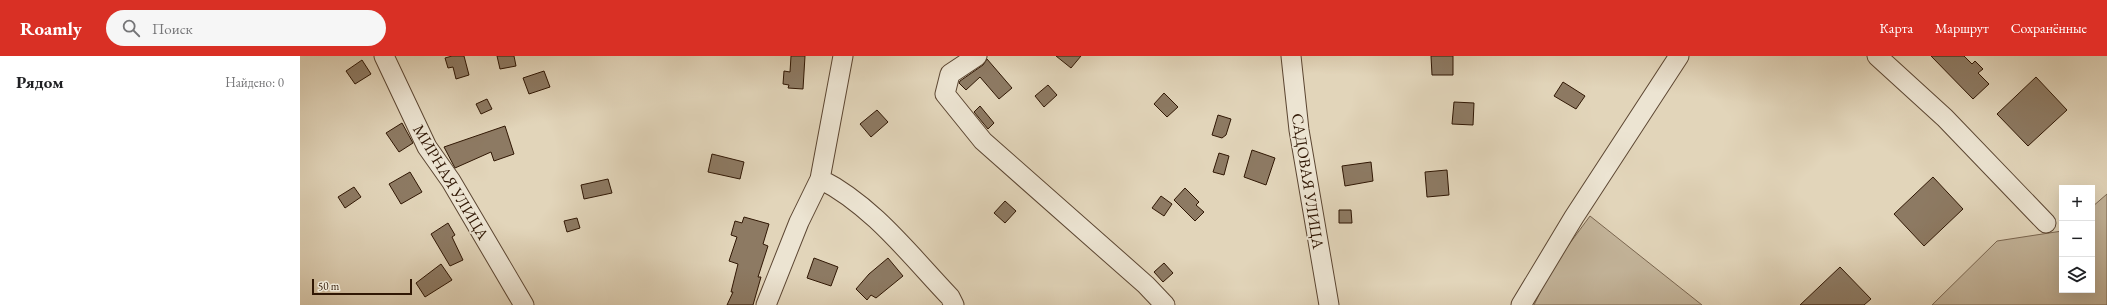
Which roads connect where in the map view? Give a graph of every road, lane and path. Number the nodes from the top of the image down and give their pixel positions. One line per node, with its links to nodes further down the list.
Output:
1 (384, 56): 9 (street, МИРНАЯ УЛИЦА)
2 (842, 56): 7 (street)
3 (977, 56): 12 (street)
4 (1291, 56): 13 (street, САДОВАЯ УЛИЦА)
5 (1679, 56): 14 (street)
6 (1877, 56): 8 (street)
7 (820, 179): 10 (street); 11 (street)
8 (2046, 223)
9 (524, 305)
10 (766, 305)
11 (954, 305)
12 (1166, 305)
13 (1329, 305)
14 (1520, 305)

